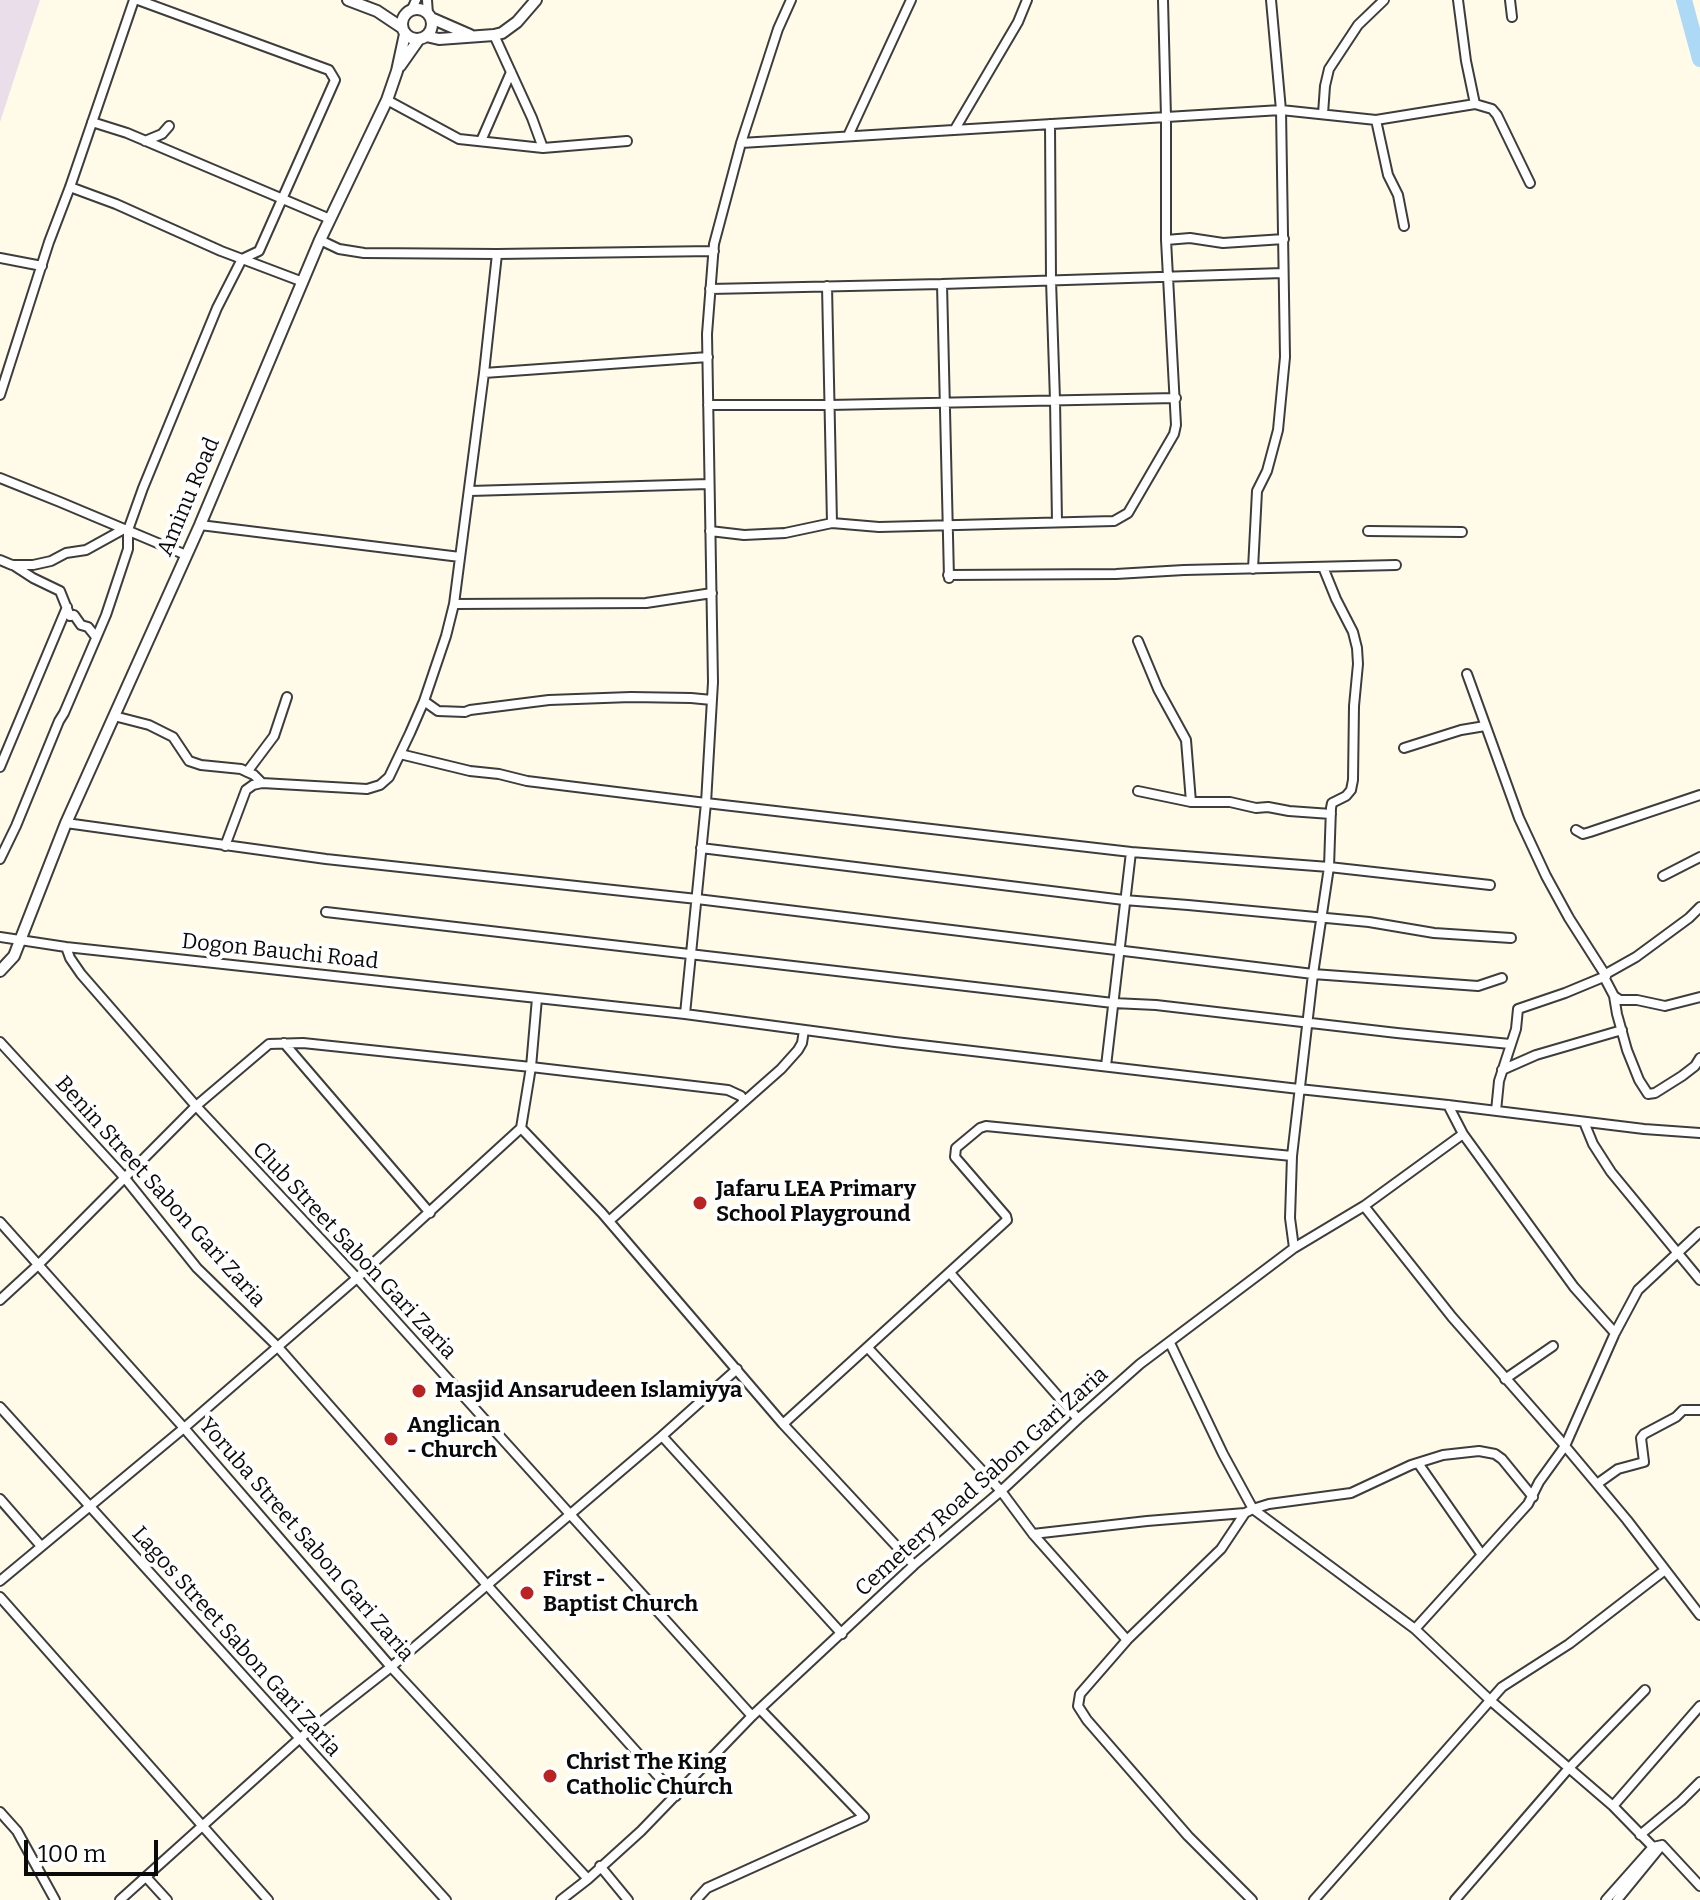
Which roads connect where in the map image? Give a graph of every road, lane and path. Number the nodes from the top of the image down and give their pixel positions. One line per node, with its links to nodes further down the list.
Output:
1 (136, 0): 29 (street); 41 (street)
2 (348, 0): 13 (street)
3 (427, 0): 15 (street)
4 (536, 0): 18 (street)
5 (791, 0): 37 (street)
6 (911, 0): 33 (street)
7 (1027, 0): 32 (street)
8 (1163, 0): 27 (street)
9 (1271, 0): 25 (street)
10 (1384, 0): 26 (street)
11 (1458, 0): 24 (street)
12 (1510, 0): 16 (street)
13 (372, 6): 14 (street); 17 (street)
14 (411, 8): 15 (street); 17 (street)
15 (430, 16): 19 (street); 20 (street)
16 (1512, 17)
17 (403, 31): 20 (street); 21 (street, Aminu Road)
18 (494, 35): 19 (street); 22 (street)
19 (472, 36): 20 (street)
20 (423, 38): 21 (street)
21 (397, 71): 23 (street, Aminu Road)
22 (511, 72): 35 (street); 38 (street)
23 (387, 100): 35 (street); 42 (street, Aminu Road)
24 (1475, 104): 28 (street); 39 (street)
25 (1281, 110): 26 (street); 27 (street); 44 (street)
26 (1323, 114): 28 (street)
27 (1166, 117): 30 (street); 46 (street)
28 (1376, 120): 43 (street)
29 (92, 122): 34 (street); 40 (street)
30 (1050, 124): 32 (street); 54 (street)
31 (169, 126): 34 (street)
32 (955, 129): 33 (street)
33 (848, 136): 37 (street)
34 (145, 141): 41 (street)
35 (481, 141): 38 (street)
36 (627, 141): 38 (street)
37 (741, 143): 47 (street)
38 (543, 148)
39 (1530, 183)
40 (70, 187): 50 (street); 51 (street)
41 (282, 200): 42 (street); 50 (street)
42 (330, 219): 45 (street, Aminu Road)
43 (1404, 226)
44 (1284, 239): 46 (street); 52 (street)
45 (320, 240): 48 (street); 55 (street, Aminu Road)
46 (1166, 240): 53 (street)
47 (714, 251): 48 (street); 58 (street)
48 (497, 254): 60 (street)
49 (0, 258): 51 (street)
50 (242, 259): 55 (street); 74 (street)
51 (42, 266): 61 (street)
52 (1283, 273): 53 (street); 84 (street)
53 (1168, 276): 54 (street); 62 (street)
54 (1051, 280): 56 (street); 63 (street)
55 (303, 282): 72 (street, Aminu Road)
56 (942, 284): 57 (street); 64 (street)
57 (827, 286): 58 (street); 66 (street)
58 (710, 289): 59 (street)
59 (708, 357): 60 (street); 65 (street)
60 (484, 373): 69 (street)
61 (0, 395)
62 (1176, 398): 63 (street); 70 (street)
63 (1055, 400): 64 (street); 70 (street)
64 (946, 401): 66 (street); 73 (street)
65 (708, 405): 66 (street); 68 (street)
66 (829, 405): 71 (street)
67 (0, 478): 74 (street)
68 (709, 484): 69 (street); 75 (street)
69 (470, 491): 79 (street)
70 (1057, 522): 73 (street)
71 (832, 523): 73 (street); 75 (street)
72 (200, 525): 78 (street, Aminu Road); 79 (street)
73 (948, 525): 84 (street)
74 (126, 530): 78 (street); 81 (street); 88 (street)
75 (710, 531): 85 (street)
76 (1368, 531): 77 (street)
77 (1462, 532)
78 (186, 555): 94 (street, Aminu Road)
79 (460, 557): 86 (street)
80 (0, 560): 81 (street)
81 (12, 565): 87 (street)
82 (1396, 565): 83 (street)
83 (1323, 567): 84 (street); 105 (street)
84 (1253, 569)
85 (712, 593): 86 (street); 92 (street)
86 (454, 604): 93 (street)
87 (67, 612): 88 (street); 98 (street)
88 (96, 637): 112 (street)
89 (1138, 641): 103 (street)
90 (1467, 674): 95 (street)
91 (287, 697): 99 (street)
92 (712, 700): 93 (street); 104 (street)
93 (424, 701): 97 (street)
94 (114, 716): 99 (street); 106 (street, Aminu Road)
95 (1485, 726): 96 (street); 129 (street)
96 (1404, 748)
97 (400, 754): 100 (street); 104 (street)
98 (0, 767)
99 (247, 772): 100 (street)
100 (262, 783): 108 (street)
101 (1138, 791): 103 (street)
102 (1700, 795): 107 (street)
103 (1191, 802): 105 (street)
104 (706, 803): 109 (street); 110 (street)
105 (1331, 814): 113 (street)
106 (66, 823): 108 (street); 123 (street, Aminu Road)
107 (1576, 830)
108 (225, 846): 116 (street)
109 (701, 848): 116 (street); 117 (street)
110 (1131, 852): 113 (street); 117 (street)
111 (1700, 857): 114 (street)
112 (0, 859)
113 (1329, 867): 115 (street); 120 (street)
114 (1663, 876)
115 (1490, 885)
116 (697, 899): 125 (street); 126 (street)
117 (1124, 900): 120 (street); 125 (street)
118 (1700, 907): 129 (street)
119 (326, 912): 126 (street)
120 (1321, 919): 122 (street); 128 (street)
121 (0, 937): 123 (street, Dogon Bauchi Road)
122 (1511, 938)
123 (21, 939): 124 (street, Dogon Bauchi Road); 127 (street, Aminu Road)
124 (66, 947): 133 (street, Dogon Bauchi Road); 149 (street, Club Street Sabon Gari Zaria)
125 (1118, 951): 128 (street); 134 (street)
126 (691, 954): 134 (street); 135 (street)
127 (0, 971)
128 (1313, 974): 130 (street); 136 (street)
129 (1604, 976): 131 (street); 141 (street)
130 (1502, 978)
131 (1614, 996): 132 (street); 138 (street)
132 (1700, 997)
133 (537, 998): 135 (street, Dogon Bauchi Road); 144 (street)
134 (1113, 1003): 136 (street); 143 (street)
135 (685, 1014): 137 (street, Dogon Bauchi Road)
136 (1307, 1022): 141 (street); 146 (street)
137 (804, 1030): 143 (street, Dogon Bauchi Road); 147 (street)
138 (1622, 1030): 142 (street); 145 (street)
139 (0, 1042): 156 (street, Benin Street Sabon Gari Zaria)
140 (284, 1043): 144 (street); 149 (street); 158 (street)
141 (1510, 1044): 145 (street)
142 (1700, 1058)
143 (1106, 1066): 146 (street, Dogon Bauchi Road)
144 (531, 1067): 147 (street); 152 (street)
145 (1502, 1070): 150 (street)
146 (1299, 1089): 148 (street, Dogon Bauchi Road); 155 (street)
147 (744, 1101): 159 (street)
148 (1448, 1105): 150 (street, Dogon Bauchi Road); 154 (street)
149 (196, 1106): 156 (street); 166 (street, Club Street Sabon Gari Zaria)
150 (1496, 1111): 151 (street, Dogon Bauchi Road)
151 (1584, 1122): 153 (street, Dogon Bauchi Road); 163 (street)
152 (521, 1128): 158 (street); 159 (street)
153 (1700, 1133)
154 (1463, 1134): 157 (street, Cemetery Road Sabon Gari Zaria); 169 (street)
155 (1292, 1156): 162 (street); 165 (street)
156 (124, 1177): 164 (street); 171 (street, Benin Street Sabon Gari Zaria)
157 (1364, 1206): 162 (street, Cemetery Road Sabon Gari Zaria); 175 (street)
158 (430, 1213): 166 (street)
159 (609, 1221): 174 (street)
160 (0, 1222): 164 (street, Yoruba Street Sabon Gari Zaria)
161 (1700, 1232): 163 (street)
162 (1294, 1248): 170 (street, Cemetery Road Sabon Gari Zaria)
163 (1676, 1254): 167 (street); 169 (street)
164 (38, 1265): 168 (street); 180 (street, Yoruba Street Sabon Gari Zaria)
165 (950, 1273): 173 (street); 178 (street)
166 (357, 1278): 171 (street); 190 (street, Club Street Sabon Gari Zaria)
167 (1700, 1280)
168 (0, 1300)
169 (1615, 1333): 182 (street)
170 (1170, 1343): 178 (street, Cemetery Road Sabon Gari Zaria); 189 (street)
171 (277, 1346): 180 (street); 197 (street, Benin Street Sabon Gari Zaria)
172 (1553, 1346): 175 (street)
173 (868, 1348): 179 (street); 185 (street)
174 (737, 1369): 179 (street); 181 (street)
175 (1505, 1379): 182 (street)
176 (0, 1407): 188 (street, Lagos Street Sabon Gari Zaria)
177 (1700, 1410): 184 (street)
178 (1078, 1419): 185 (street, Cemetery Road Sabon Gari Zaria)
179 (783, 1424): 194 (street)
180 (184, 1428): 188 (street); 203 (street, Yoruba Street Sabon Gari Zaria)
181 (662, 1436): 190 (street); 201 (street)
182 (1565, 1446): 184 (street); 186 (street)
183 (1418, 1463): 186 (street); 189 (street); 193 (street)
184 (1597, 1484): 195 (street)
185 (1001, 1491): 191 (street); 194 (street, Cemetery Road Sabon Gari Zaria)
186 (1533, 1497): 193 (street)
187 (0, 1499): 192 (street)
188 (89, 1505): 192 (street); 209 (street, Lagos Street Sabon Gari Zaria)
189 (1249, 1511): 191 (street); 200 (street); 202 (street)
190 (569, 1515): 197 (street); 208 (street, Club Street Sabon Gari Zaria)
191 (1033, 1534): 202 (street)
192 (41, 1546): 196 (street)
193 (1482, 1555): 200 (street)
194 (914, 1565): 201 (street, Cemetery Road Sabon Gari Zaria)
195 (1665, 1570): 199 (street); 205 (street)
196 (0, 1581)
197 (487, 1585): 203 (street); 212 (street, Benin Street Sabon Gari Zaria)
198 (0, 1597): 215 (street)
199 (1700, 1615)
200 (1415, 1629): 205 (street)
201 (842, 1634): 207 (street, Cemetery Road Sabon Gari Zaria)
202 (1127, 1640): 230 (street)
203 (391, 1667): 209 (street); 220 (street, Yoruba Street Sabon Gari Zaria)
204 (1645, 1690): 210 (street)
205 (1491, 1701): 210 (street); 231 (street)
206 (1700, 1706): 213 (street)
207 (760, 1709): 208 (street, Cemetery Road Sabon Gari Zaria); 229 (street)
208 (752, 1716): 212 (street, Cemetery Road Sabon Gari Zaria)
209 (299, 1739): 215 (street); 226 (street, Lagos Street Sabon Gari Zaria)
210 (1569, 1768): 213 (street); 232 (street)
211 (1700, 1782): 216 (street)
212 (676, 1796): 218 (street, Cemetery Road Sabon Gari Zaria)
213 (1613, 1806): 216 (street)
214 (0, 1812): 222 (street)
215 (202, 1827): 219 (street); 225 (street)
216 (1640, 1835): 217 (street)
217 (1658, 1846): 221 (street); 233 (street); 234 (street)
218 (600, 1866): 220 (street, Cemetery Road Sabon Gari Zaria); 228 (street)
219 (146, 1877): 223 (street); 224 (street)
220 (588, 1879): 227 (street, Cemetery Road Sabon Gari Zaria)
221 (1700, 1886)
222 (55, 1900)
223 (120, 1900)
224 (167, 1900)
225 (268, 1900)
226 (446, 1900)
227 (561, 1900)
228 (628, 1900)
229 (696, 1900)
230 (1252, 1900)
231 (1314, 1900)
232 (1455, 1900)
233 (1606, 1900)
234 (1617, 1900)

